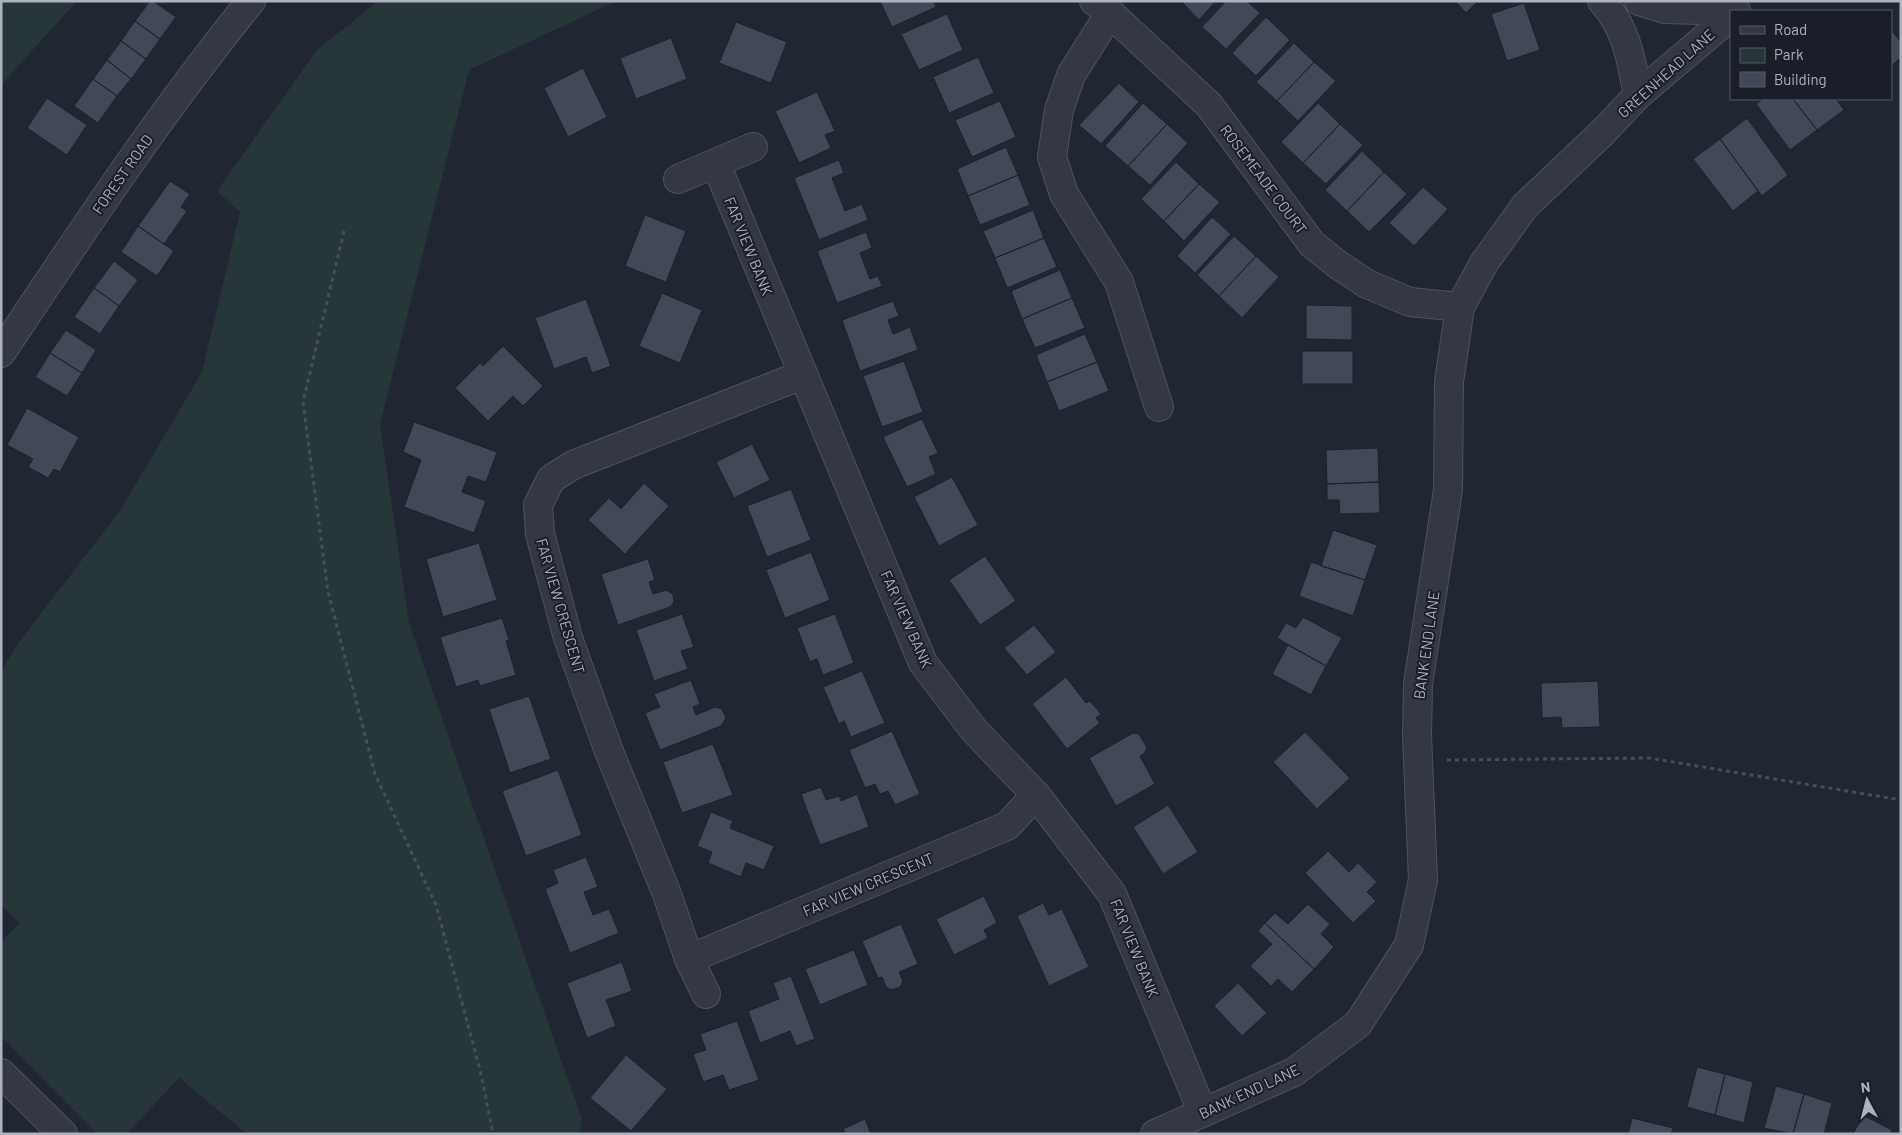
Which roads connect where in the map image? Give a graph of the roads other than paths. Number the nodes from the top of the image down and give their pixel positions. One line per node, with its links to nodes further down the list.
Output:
1 (251, 1): 15 (street, FOREST ROAD)
2 (1602, 1): 9 (street)
3 (1639, 1): 7 (street)
4 (1747, 1): 6 (street)
5 (1102, 7): 14 (street, ROSEMEADE COURT); 17 (street)
6 (1737, 10)
7 (1730, 11)
8 (1730, 17): 9 (street, GREENHEAD LANE)
9 (1638, 95): 10 (street, GREENHEAD LANE)
10 (1603, 132): 14 (street, BANK END LANE)
11 (753, 147): 12 (street)
12 (716, 164): 13 (street); 16 (street, FAR VIEW BANK)
13 (678, 179)
14 (1460, 307): 22 (street, BANK END LANE)
15 (1, 353)
16 (802, 375): 18 (street, FAR VIEW BANK); 19 (street, FAR VIEW CRESCENT)
17 (1159, 407)
18 (1036, 795): 19 (street, FAR VIEW CRESCENT); 22 (street, FAR VIEW BANK)
19 (689, 958): 20 (street, FAR VIEW CRESCENT)
20 (706, 994)
21 (1, 1074): 23 (street)
22 (1204, 1112): 24 (street, BANK END LANE)
23 (63, 1134)
24 (1155, 1134)

